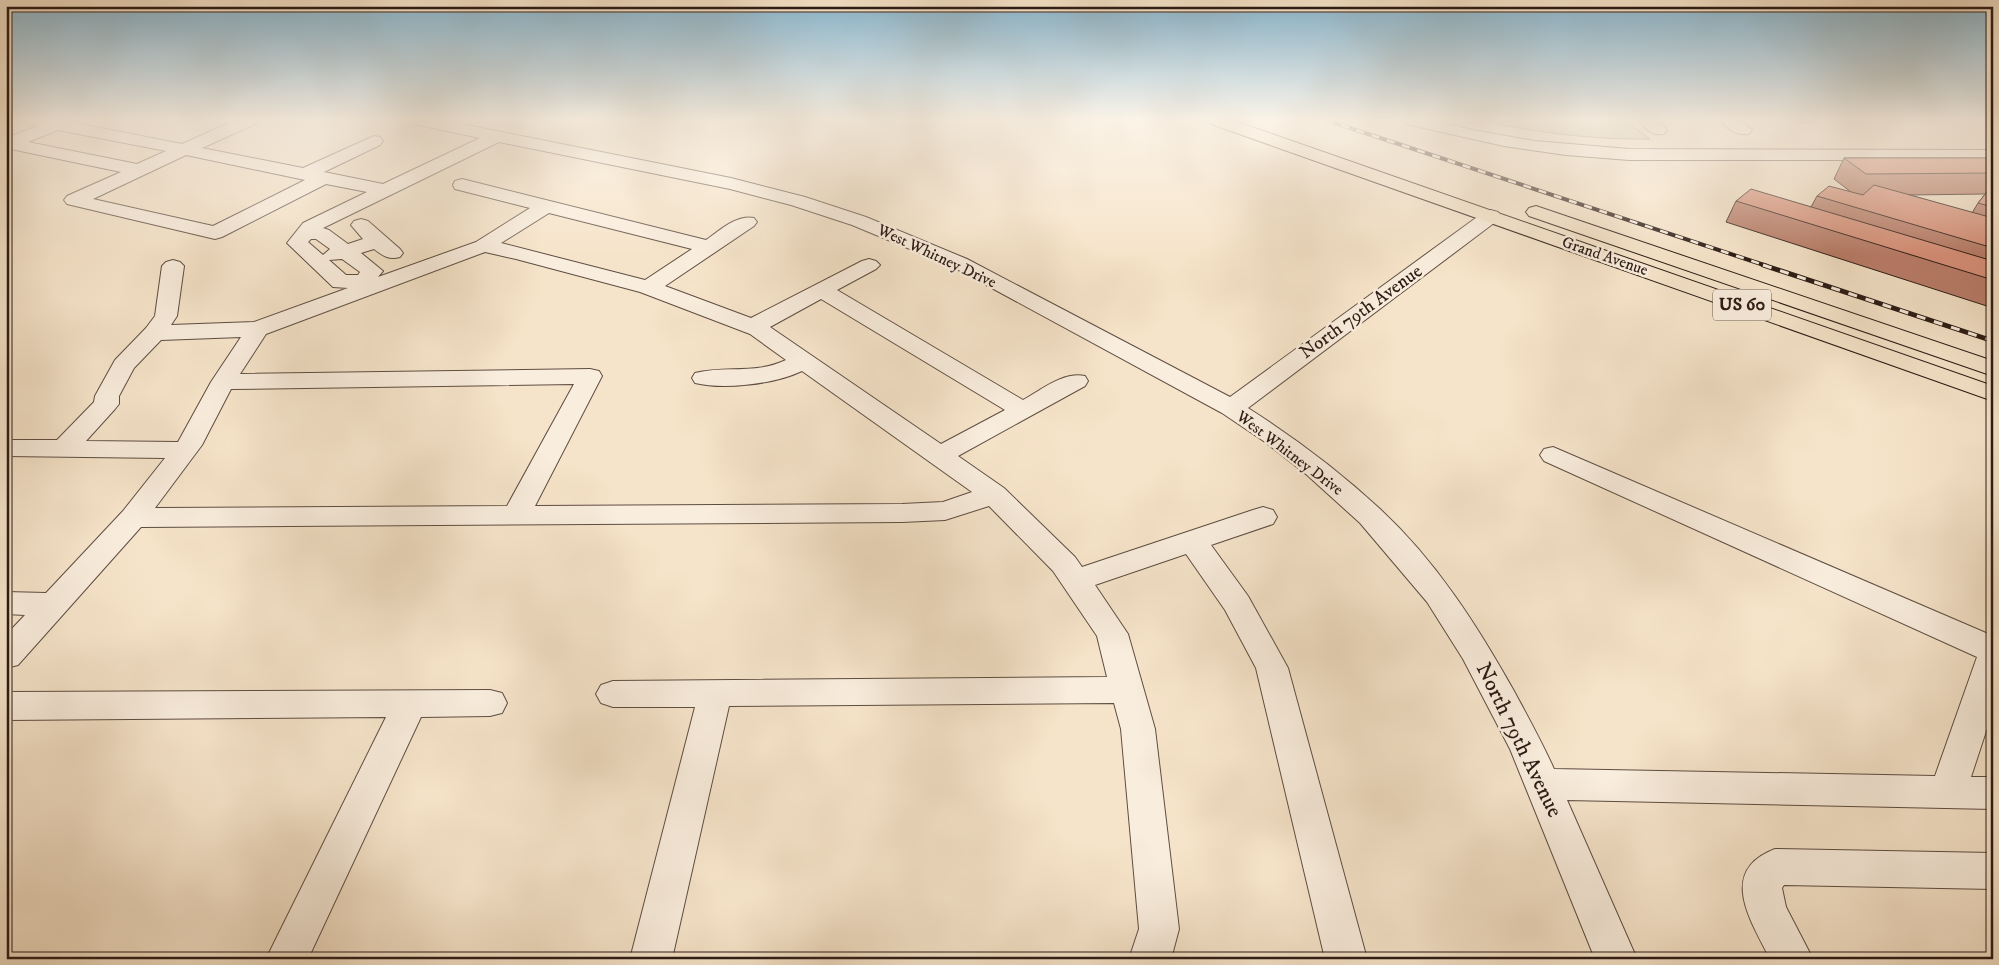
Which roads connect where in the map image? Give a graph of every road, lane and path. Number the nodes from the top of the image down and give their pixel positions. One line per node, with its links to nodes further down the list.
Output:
1 (115, 165): 8 (street)
2 (150, 165): 8 (street)
3 (258, 165): 9 (street)
4 (333, 165): 9 (street)
5 (437, 165): 11 (street)
6 (639, 165): 36 (street, West Whitney Drive)
7 (1346, 165): 14 (highway, Grand Avenue / US 60)
8 (139, 170): 9 (street)
9 (314, 176): 11 (street)
10 (462, 186): 12 (street)
11 (385, 190): 17 (street)
12 (546, 206): 18 (street); 19 (street)
13 (1522, 207): 31 (highway, Grand Avenue / US 60)
14 (1491, 216): 35 (highway, Grand Avenue / US 60); 36 (street, North 79th Avenue)
15 (747, 222): 19 (street)
16 (361, 225): 20 (street)
17 (306, 232): 20 (street); 21 (street)
18 (483, 246): 24 (street); 25 (street)
19 (709, 246): 25 (street)
20 (346, 251): 21 (street); 24 (street)
21 (314, 261): 24 (street)
22 (868, 265): 26 (street)
23 (173, 266): 29 (street)
24 (368, 284): 28 (street)
25 (648, 287): 27 (street)
26 (821, 290): 27 (street); 37 (street)
27 (752, 327): 30 (street)
28 (257, 329): 29 (street); 34 (street)
29 (154, 334): 39 (street)
30 (803, 361): 32 (street); 42 (street)
31 (1993, 369)
32 (704, 378)
33 (1076, 381): 37 (street)
34 (223, 382): 40 (street); 44 (street)
35 (1993, 394)
36 (1231, 408): 47 (street, West Whitney Drive)
37 (1023, 410): 42 (street)
38 (6, 448): 39 (street)
39 (64, 448): 40 (street)
40 (185, 450): 46 (street)
41 (1553, 455): 52 (street)
42 (939, 456): 43 (street)
43 (994, 494): 44 (street); 49 (street)
44 (516, 515): 46 (street)
45 (1262, 517): 48 (street)
46 (133, 518): 51 (street)
47 (1392, 538): 61 (street, North 79th Avenue)
48 (1192, 541): 49 (street); 67 (street)
49 (1076, 580): 55 (street)
50 (6, 603): 51 (street)
51 (54, 604): 53 (street)
52 (1993, 650)
53 (6, 656)
54 (1993, 658): 62 (street)
55 (1127, 690): 56 (street); 66 (street)
56 (716, 693): 57 (street); 65 (street)
57 (613, 694)
58 (490, 703): 59 (street)
59 (410, 704): 60 (street); 64 (street)
60 (6, 706)
61 (1542, 784): 62 (street); 68 (street, North 79th Avenue)
62 (1978, 796)
63 (1993, 870): 69 (street)
64 (287, 959)
65 (651, 959)
66 (1150, 959)
67 (1346, 959)
68 (1616, 959)
69 (1792, 959)

